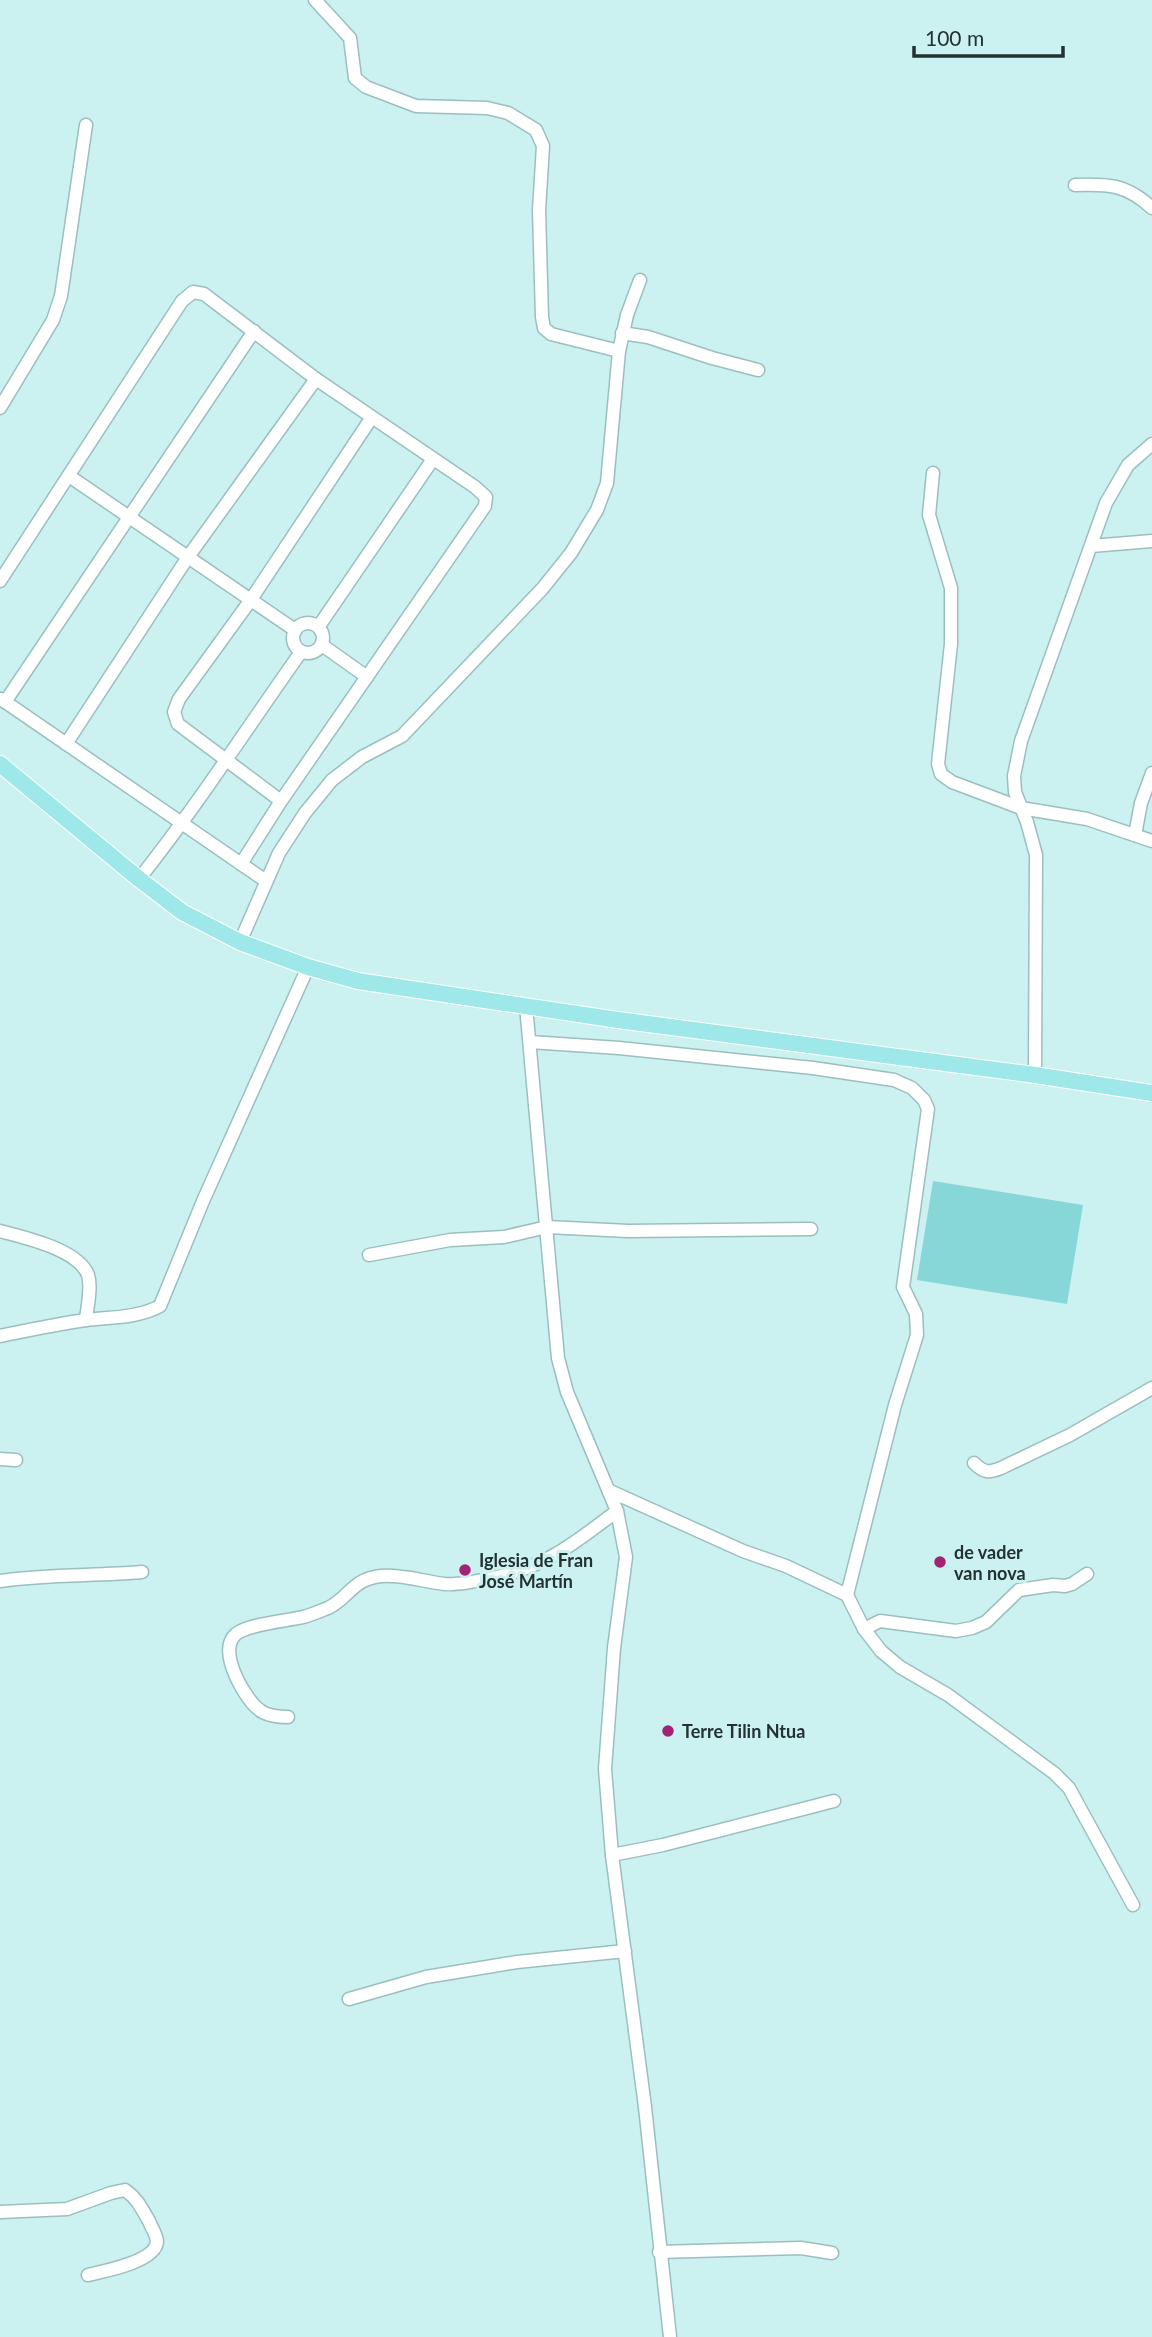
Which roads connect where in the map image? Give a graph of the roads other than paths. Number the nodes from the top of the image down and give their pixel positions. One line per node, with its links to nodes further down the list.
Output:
1 (315, 0): 8 (street)
2 (86, 125): 11 (street)
3 (1075, 185): 4 (street)
4 (1152, 208)
5 (639, 280): 7 (street)
6 (254, 331): 10 (street); 16 (street); 17 (street)
7 (622, 333): 8 (street); 9 (street)
8 (619, 351): 40 (street)
9 (758, 370)
10 (316, 379): 12 (street); 20 (street)
11 (0, 408)
12 (373, 418): 14 (street); 22 (street)
13 (1152, 444): 19 (street)
14 (433, 458): 23 (street); 27 (street)
15 (933, 474): 34 (street)
16 (69, 476): 17 (street); 21 (street)
17 (129, 517): 20 (street); 28 (street)
18 (1152, 541): 19 (street)
19 (1091, 546): 34 (street)
20 (188, 557): 22 (street); 29 (street)
21 (0, 581)
22 (250, 600): 24 (street); 30 (street)
23 (319, 626): 24 (street); 25 (street)
24 (295, 630): 26 (street)
25 (322, 645): 26 (street); 27 (street)
26 (302, 652): 30 (street)
27 (368, 677): 33 (street)
28 (2, 700): 29 (street)
29 (66, 744): 35 (street)
30 (225, 758): 33 (street); 35 (street)
31 (0, 764): 39 (main road)
32 (1152, 773): 36 (street)
33 (281, 801): 38 (street)
34 (1021, 808): 36 (street); 45 (street)
35 (182, 824): 38 (street); 39 (street)
36 (1135, 835): 37 (street)
37 (1152, 841)
38 (241, 864): 40 (street)
39 (139, 879): 41 (main road)
40 (266, 881): 41 (street)
41 (240, 942): 42 (main road)
42 (308, 968): 43 (main road); 51 (street)
43 (526, 1006): 44 (street); 45 (main road)
44 (530, 1042): 47 (street); 62 (street)
45 (1035, 1075): 46 (main road)
46 (1152, 1093)
47 (547, 1227): 48 (street); 50 (street); 57 (street)
48 (811, 1229)
49 (0, 1231): 51 (street)
50 (369, 1255)
51 (86, 1320): 52 (street)
52 (0, 1336)
53 (1152, 1388): 56 (street)
54 (0, 1459): 55 (street)
55 (16, 1460)
56 (974, 1463)
57 (610, 1491): 58 (street); 62 (street)
58 (617, 1511): 64 (street); 66 (street)
59 (142, 1572): 61 (street)
60 (1087, 1574): 63 (street)
61 (0, 1581)
62 (847, 1595): 63 (street)
63 (864, 1629): 67 (street)
64 (288, 1717)
65 (834, 1801): 66 (street)
66 (612, 1854): 68 (street)
67 (1133, 1905)
68 (625, 1951): 69 (street); 71 (street)
69 (349, 1999)
70 (0, 2212): 73 (street)
71 (659, 2252): 72 (street); 74 (street)
72 (832, 2253)
73 (88, 2275)
74 (670, 2337)

